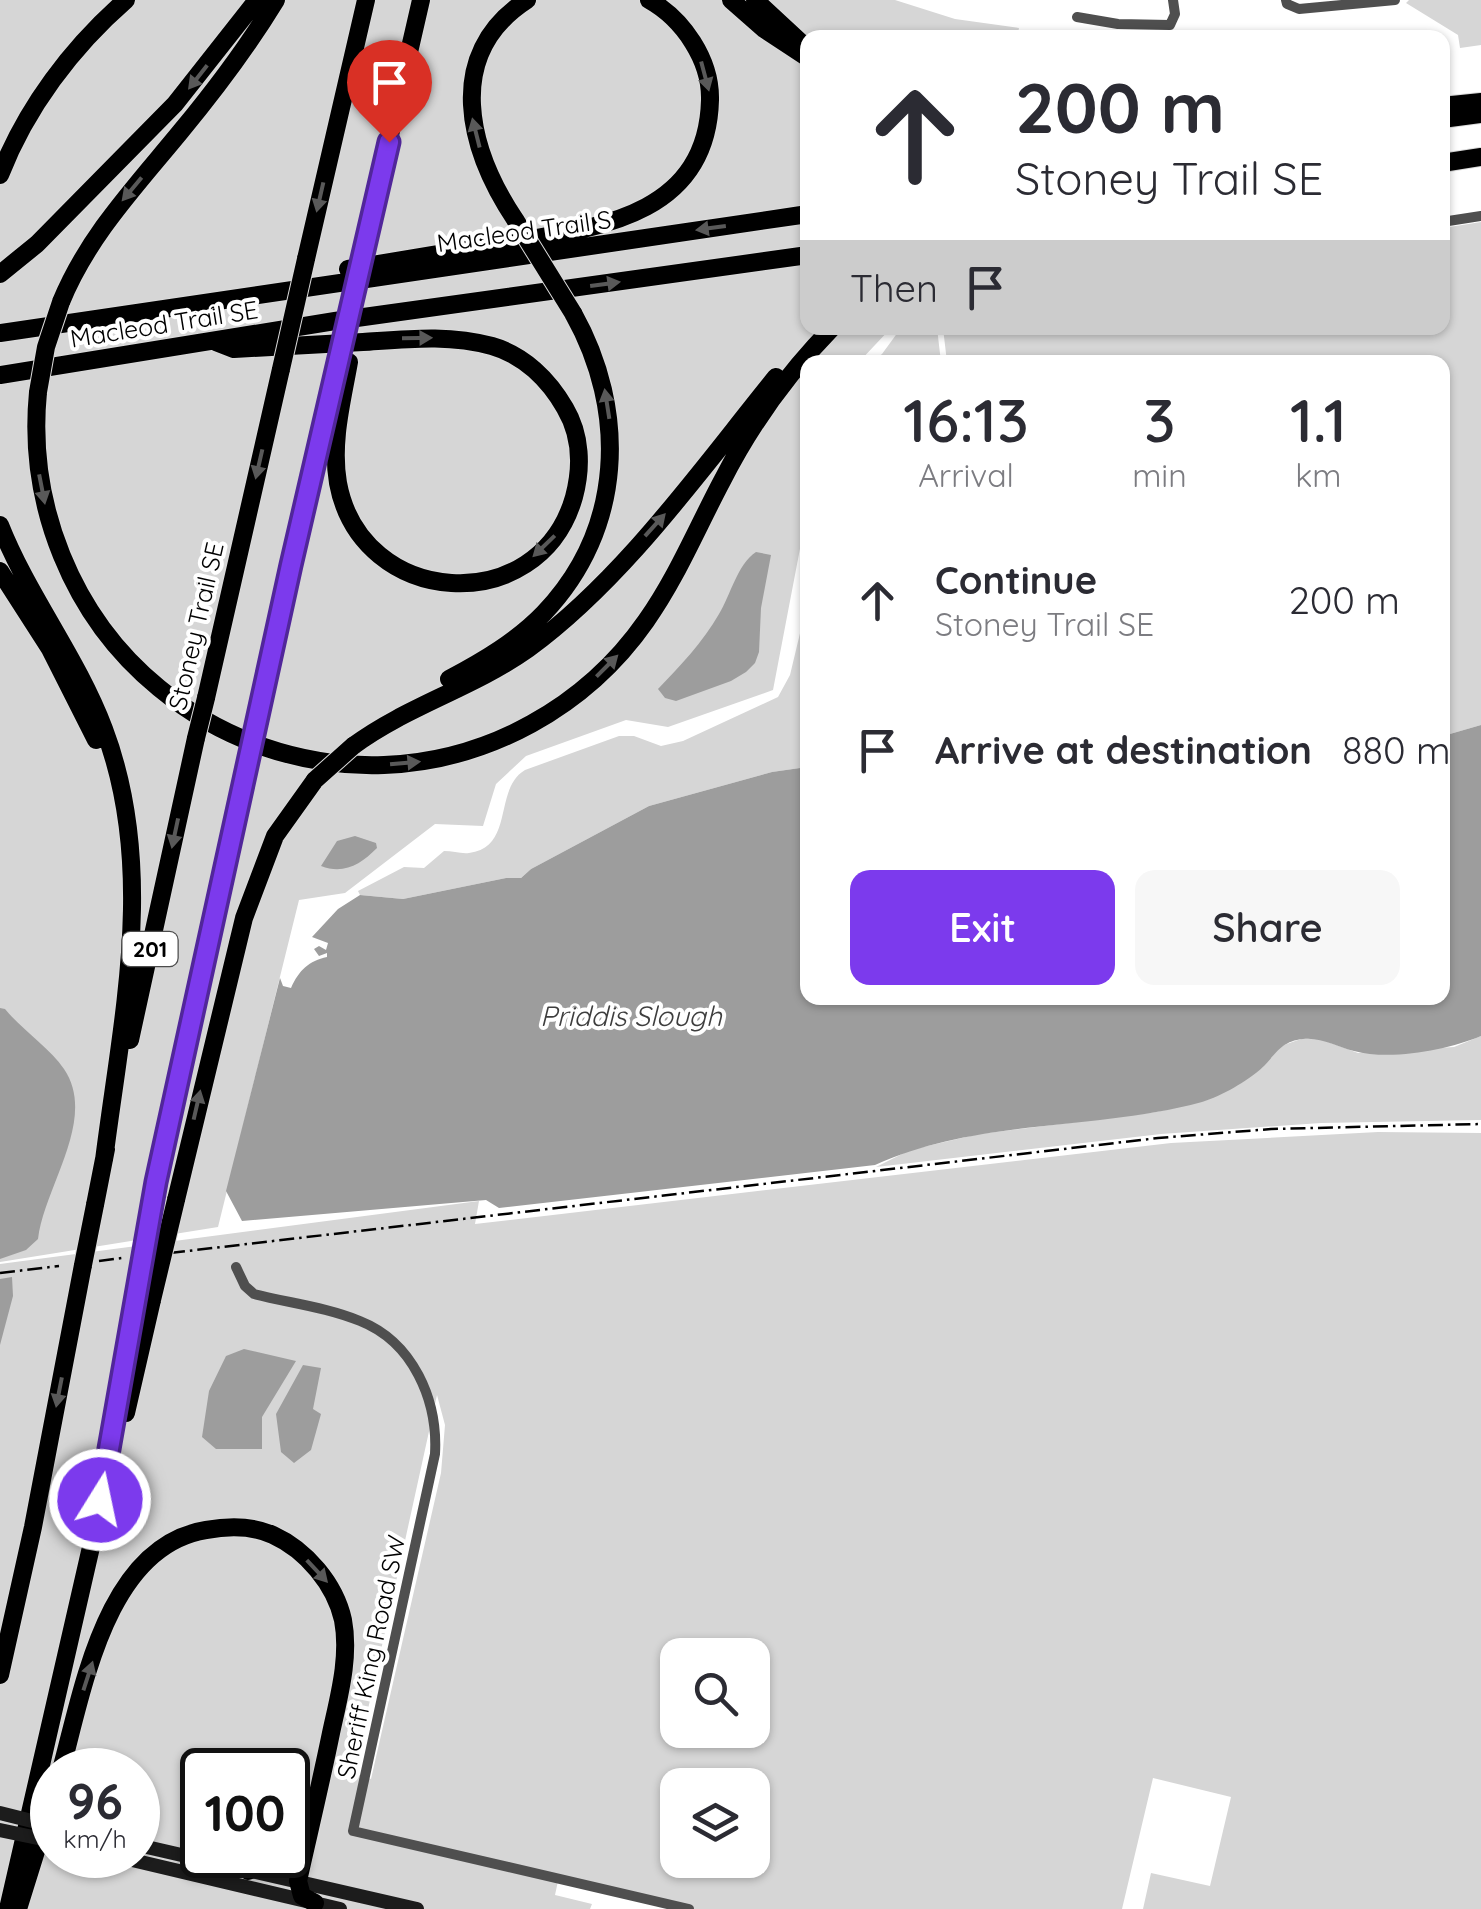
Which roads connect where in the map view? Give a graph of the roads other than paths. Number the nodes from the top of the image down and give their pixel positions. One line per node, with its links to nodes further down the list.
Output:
1 (126, 0): 22 (highway)
2 (257, 0): 27 (highway, one-way to 27)
3 (276, 0): 35 (highway, one-way to 35, bridge)
4 (366, 0): 41 (highway, Stoney Trail SE / 201, one-way to 41, bridge)
5 (421, 0): 34 (highway, 201, bridge)
6 (528, 0): 39 (highway, one-way to 6, bridge)
7 (649, 0): 28 (highway, one-way to 28)
8 (731, 0): 15 (highway)
9 (754, 0): 14 (highway)
10 (1173, 0): 13 (street)
11 (1286, 0): 12 (street)
12 (1395, 0)
13 (1077, 17)
14 (800, 41)
15 (800, 53)
16 (1481, 102): 17 (highway)
17 (1450, 105)
18 (1481, 114): 19 (highway)
19 (1450, 119)
20 (1481, 157): 21 (highway)
21 (1450, 162)
22 (0, 175)
23 (800, 215): 28 (highway, Macleod Trail S, one-way to 28)
24 (1481, 216): 25 (street)
25 (1450, 221)
26 (800, 256): 32 (highway, Macleod Trail SE, one-way to 26)
27 (0, 274)
28 (248, 296): 29 (highway, Macleod Trail SE)
29 (0, 333)
30 (814, 335): 39 (highway, one-way to 30)
31 (826, 335): 33 (highway, one-way to 31, bridge)
32 (216, 342): 34 (highway, one-way to 34); 36 (highway, Macleod Trail SE)
33 (808, 355)
34 (343, 363): 43 (highway, 201, bridge)
35 (800, 365)
36 (0, 375)
37 (0, 525): 40 (highway)
38 (0, 571): 40 (highway)
39 (358, 742): 43 (highway, one-way to 39, bridge)
40 (129, 830): 41 (highway)
41 (104, 1160): 44 (highway, Stoney Trail SE / 201, one-way to 44, bridge)
42 (236, 1267): 54 (street, Sheriff King Road SW)
43 (144, 1298): 59 (highway)
44 (0, 1676)
45 (68, 1748): 46 (highway, one-way to 46)
46 (322, 1776): 47 (highway); 56 (highway)
47 (310, 1805)
48 (0, 1813): 49 (main road, bridge)
49 (30, 1820)
50 (0, 1830): 51 (main road, bridge)
51 (30, 1837)
52 (160, 1866): 58 (main road)
53 (30, 1871): 60 (highway)
54 (527, 1871): 57 (street); 63 (street, Sheriff King Road SW)
55 (284, 1878): 56 (main road)
56 (298, 1881): 58 (highway); 62 (main road)
57 (524, 1884)
58 (316, 1903): 61 (main road)
59 (8, 1909)
60 (18, 1909)
61 (340, 1909)
62 (417, 1909)
63 (689, 1909)

